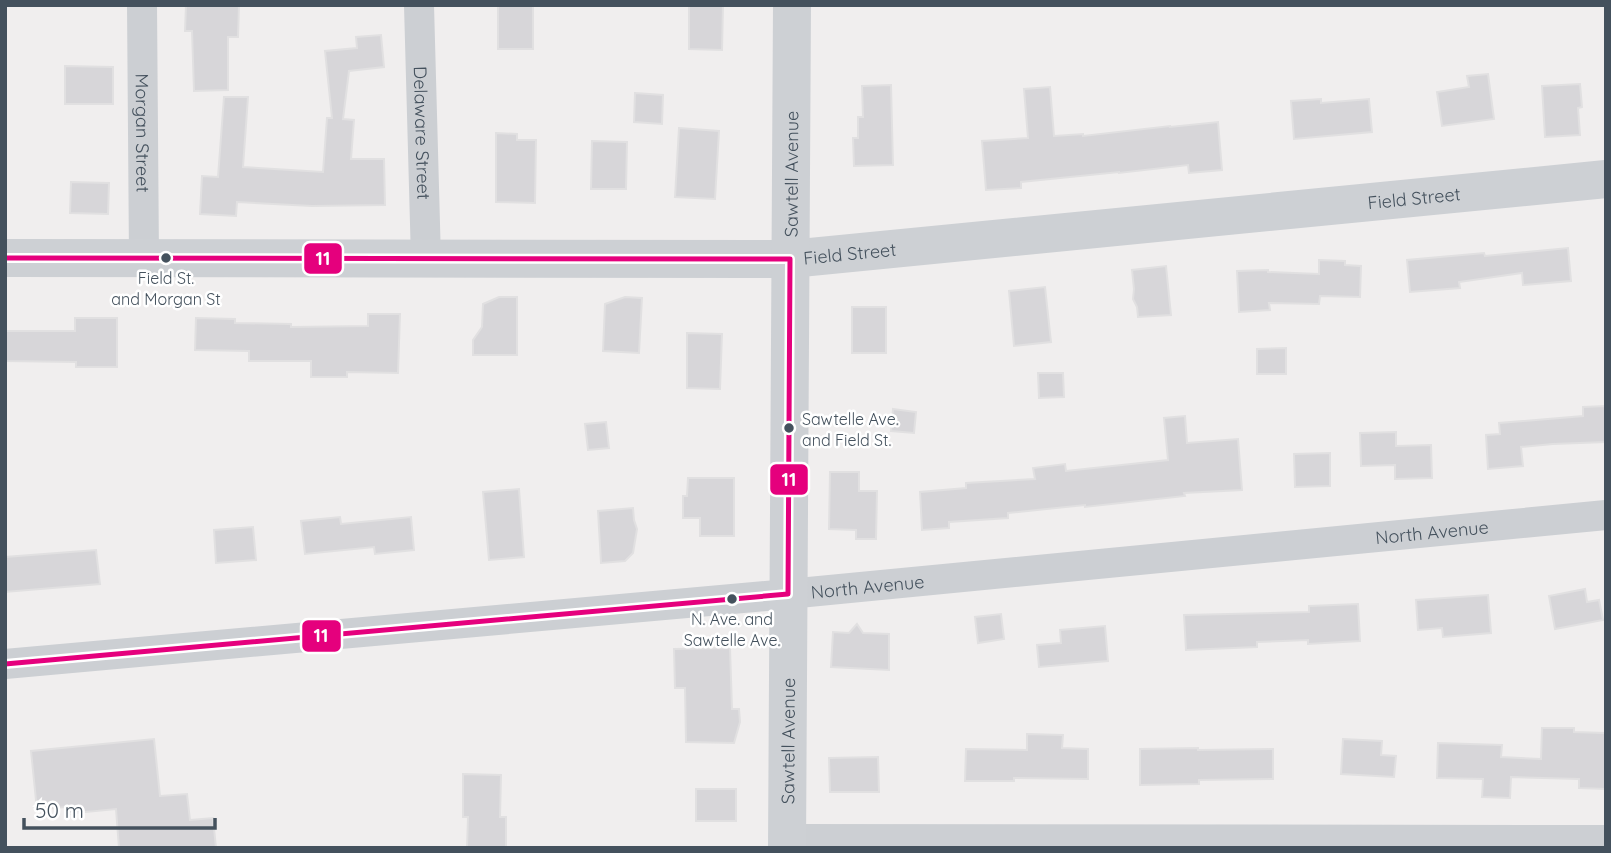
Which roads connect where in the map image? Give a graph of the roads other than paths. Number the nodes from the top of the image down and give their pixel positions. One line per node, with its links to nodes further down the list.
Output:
1 (142, 5): 6 (street, Morgan Street)
2 (419, 5): 8 (street, Delaware Street)
3 (792, 5): 7 (street, Sawtell Avenue)
4 (1606, 179): 7 (street, Field Street)
5 (5, 258): 6 (street, Field Street)
6 (144, 259): 8 (street, Field Street)
7 (790, 259): 8 (street, Field Street); 10 (street, Sawtell Avenue)
8 (426, 260)
9 (1606, 514): 10 (street, North Avenue)
10 (788, 594): 11 (street, North Avenue); 13 (street, Sawtell Avenue)
11 (5, 664)
12 (1606, 841): 13 (street)
13 (787, 843)

